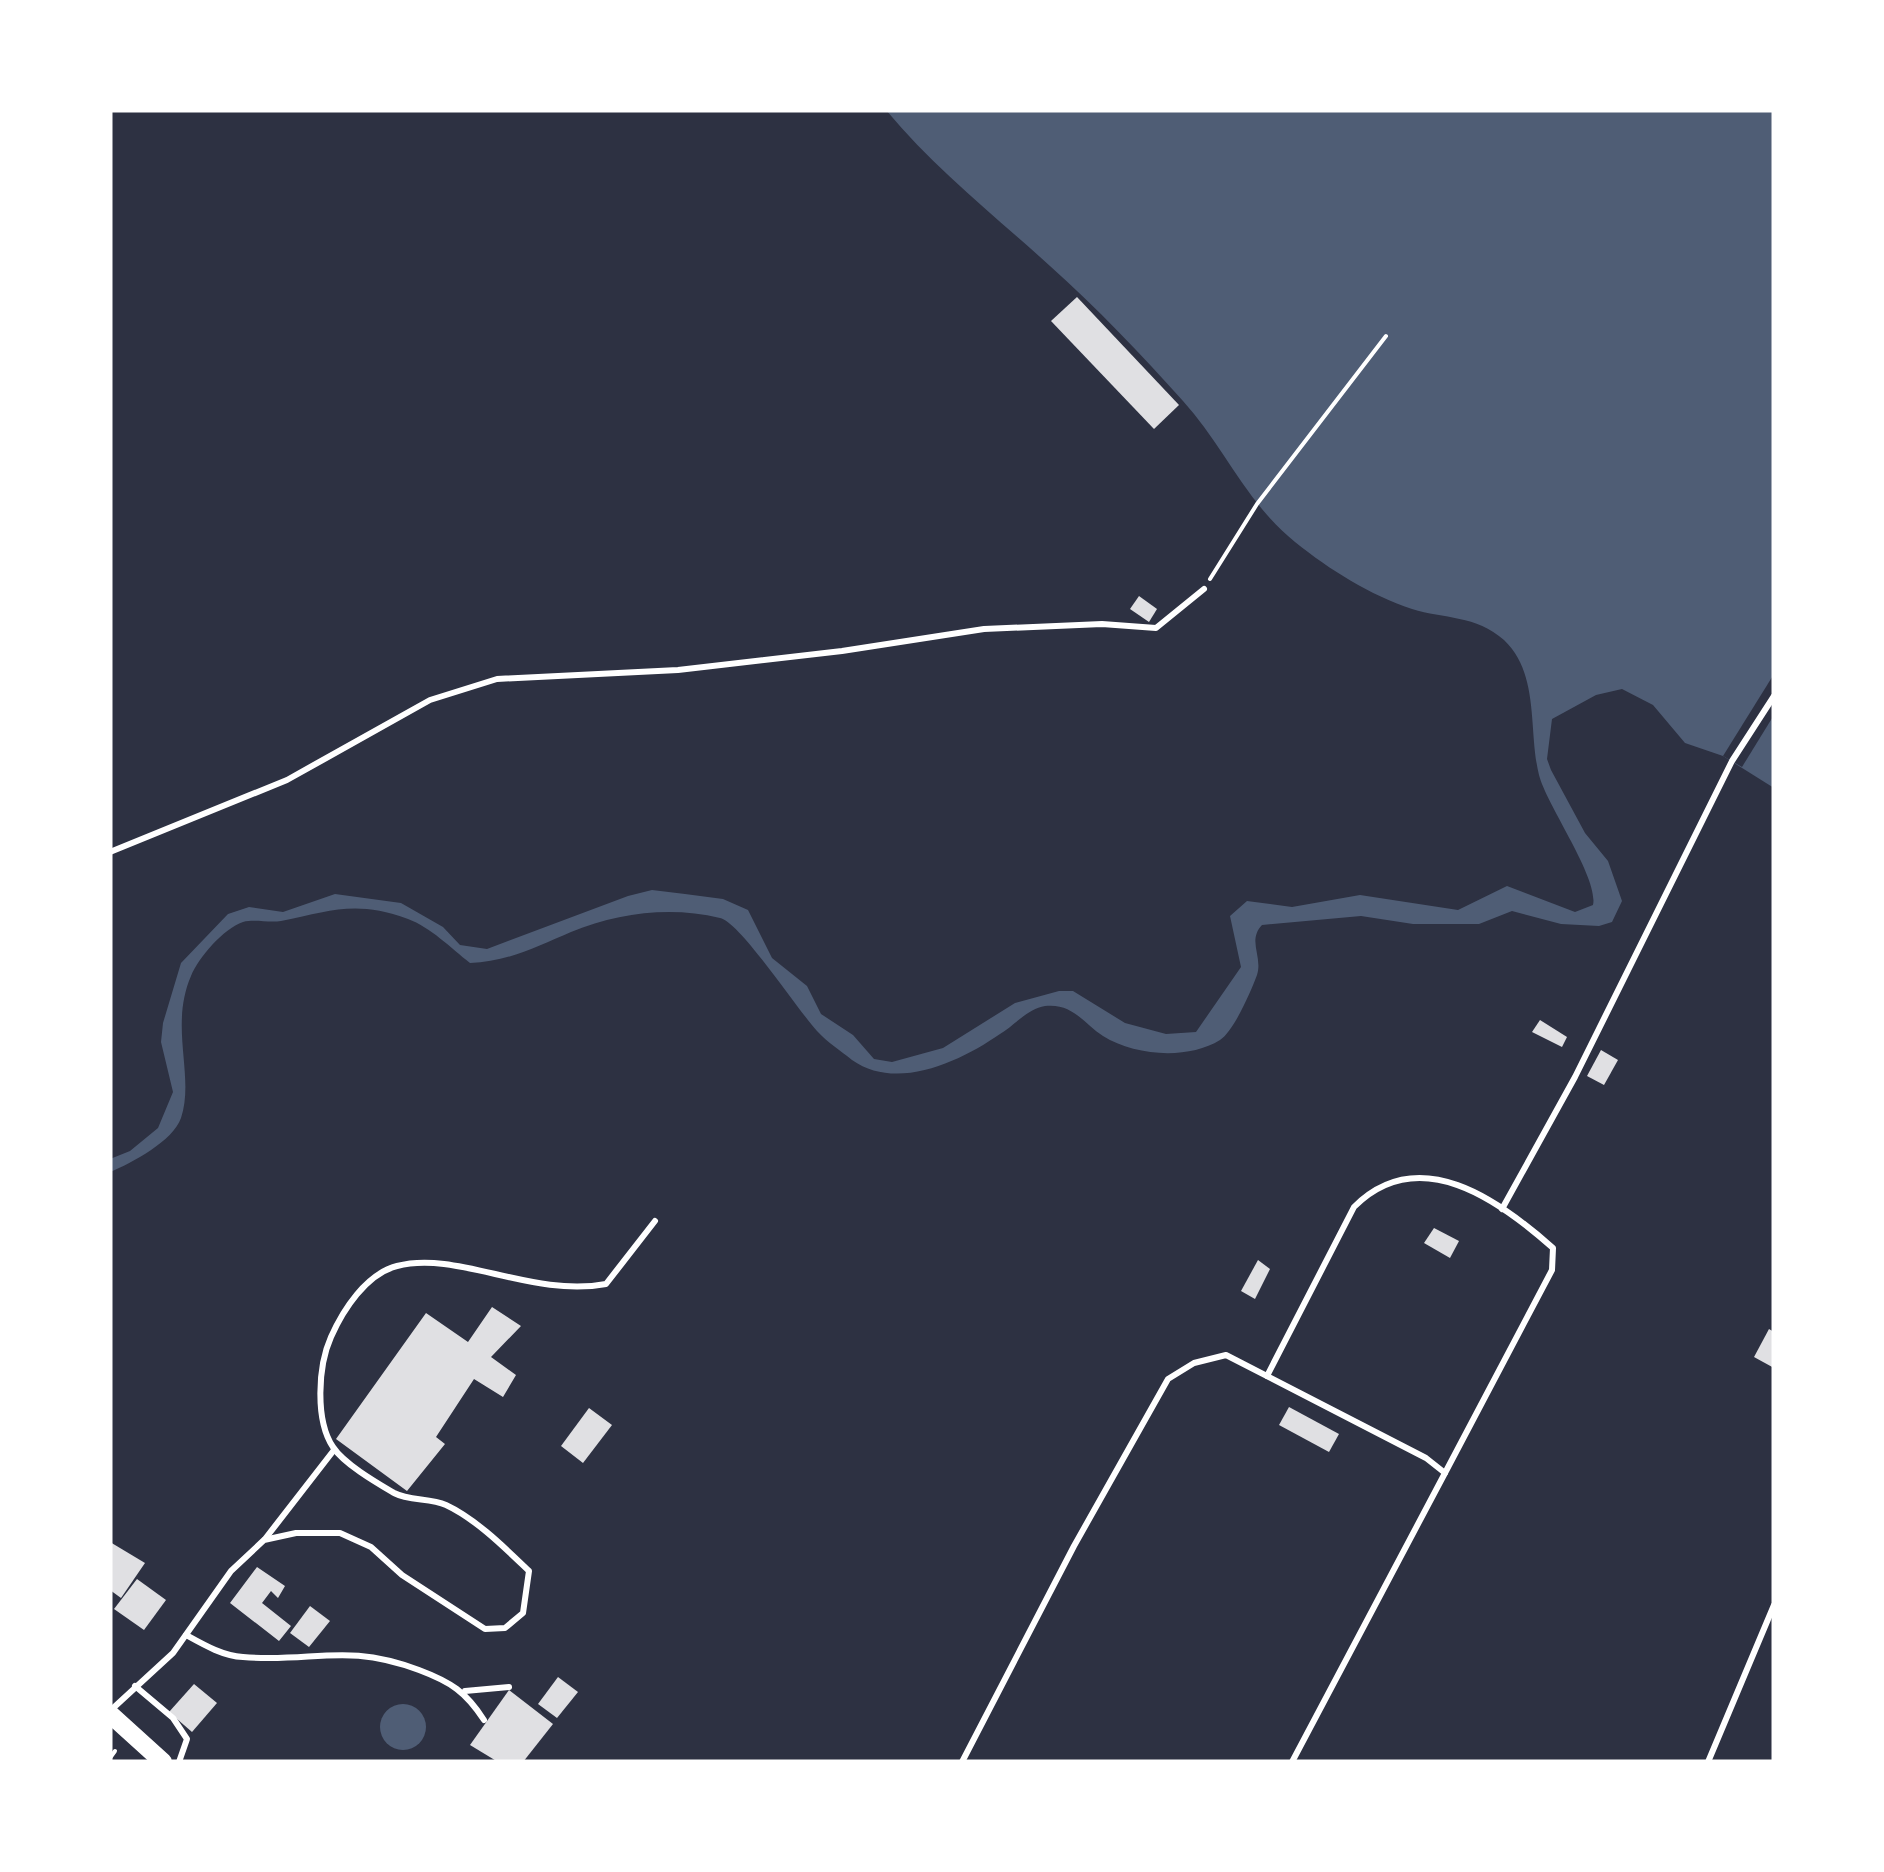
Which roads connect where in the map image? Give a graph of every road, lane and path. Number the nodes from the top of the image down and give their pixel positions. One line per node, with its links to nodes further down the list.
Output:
1 (1386, 336): 2 (path)
2 (1204, 589): 4 (lane)
3 (1774, 696): 5 (lane)
4 (110, 852)
5 (1502, 1208): 7 (lane); 9 (lane)
6 (655, 1221): 8 (lane)
7 (1266, 1376): 9 (lane); 22 (lane)
8 (334, 1450): 10 (lane); 10 (lane)
9 (1445, 1473): 23 (lane)
10 (264, 1540): 12 (lane)
11 (1774, 1604): 24 (lane)
12 (186, 1635): 13 (lane); 15 (lane)
13 (135, 1686): 16 (lane); 21 (lane)
14 (509, 1687): 15 (lane)
15 (465, 1690): 17 (lane)
16 (110, 1712): 20 (main road)
17 (484, 1720)
18 (115, 1751): 19 (path)
19 (110, 1758)
20 (163, 1762)
21 (178, 1762)
22 (962, 1762)
23 (1292, 1762)
24 (1708, 1762)

